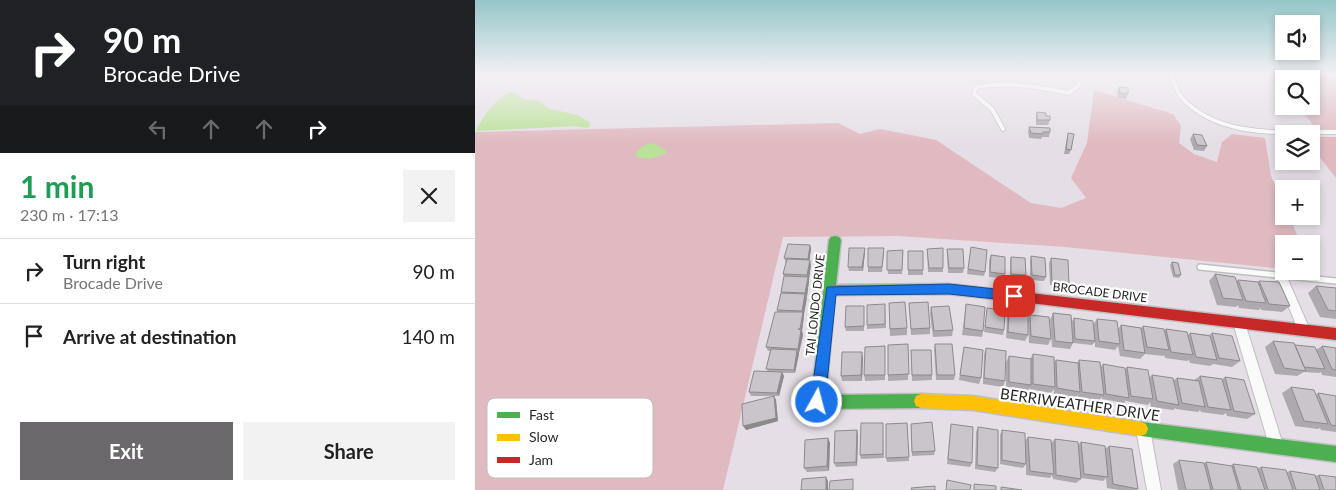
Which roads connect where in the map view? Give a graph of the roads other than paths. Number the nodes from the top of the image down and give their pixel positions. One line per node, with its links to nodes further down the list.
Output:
1 (979, 97): 3 (lane)
2 (1182, 97): 4 (lane)
3 (1003, 129)
4 (1336, 132)
5 (835, 240): 11 (street, TAI LONDO DRIVE)
6 (1200, 267): 7 (lane)
7 (1275, 274)
8 (1320, 279): 10 (lane)
9 (1283, 280): 13 (street)
10 (1336, 281)
11 (831, 290): 12 (street, BROCADE DRIVE); 15 (street, TAI LONDO DRIVE)
12 (1239, 323): 13 (street, BROCADE DRIVE); 17 (street)
13 (1304, 330): 14 (street, BROCADE DRIVE)
14 (1336, 334)
15 (817, 402): 16 (street, BERRIWEATHER DRIVE)
16 (1143, 429): 17 (street, BERRIWEATHER DRIVE); 19 (street)
17 (1276, 445): 18 (street, BERRIWEATHER DRIVE)
18 (1336, 454)
19 (1154, 490)

